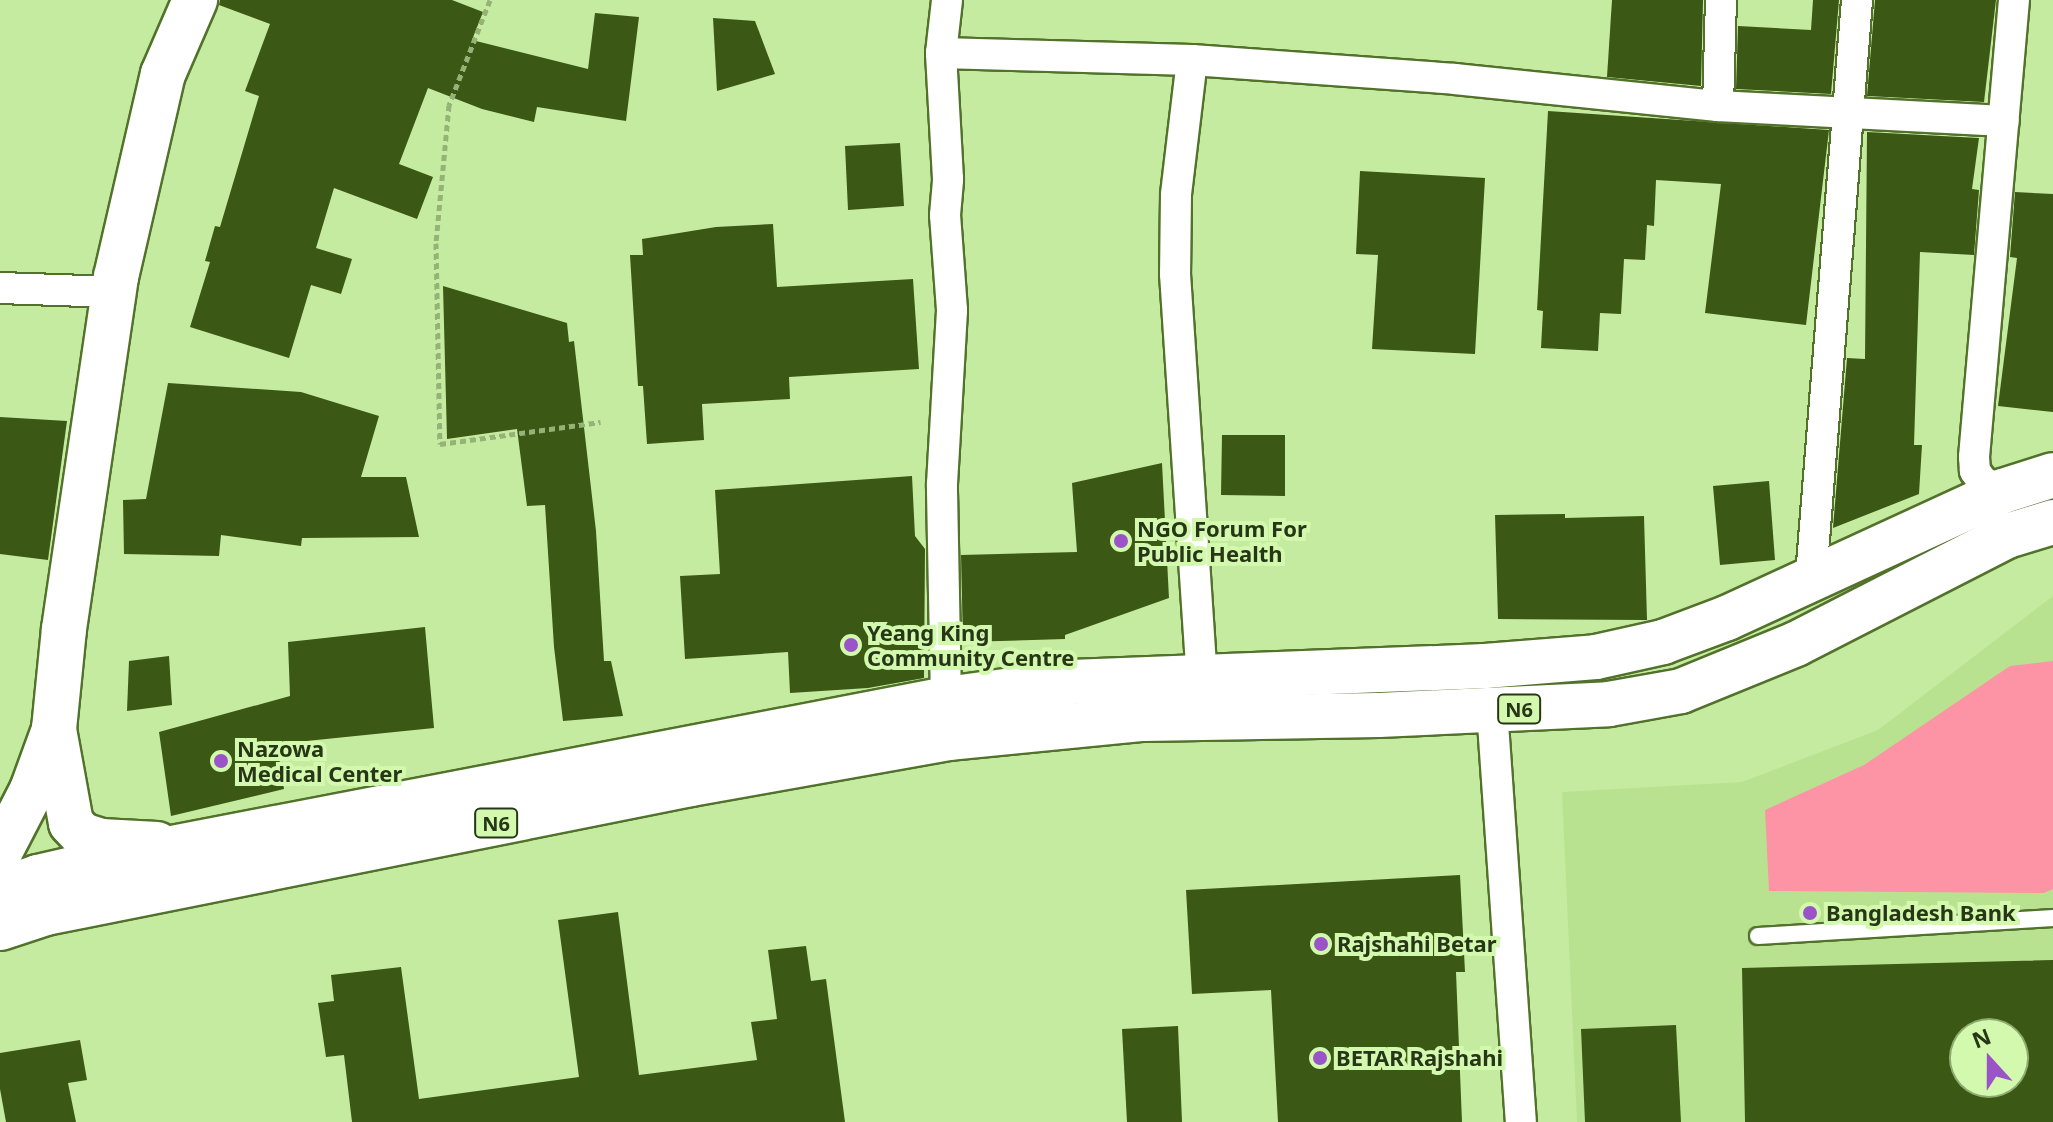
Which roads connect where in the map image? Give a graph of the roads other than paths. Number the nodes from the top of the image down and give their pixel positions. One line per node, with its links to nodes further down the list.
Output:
1 (195, 0): 12 (main road)
2 (947, 0): 6 (street)
3 (1721, 0): 8 (street)
4 (1857, 0): 9 (street)
5 (2014, 0): 10 (street)
6 (941, 53): 7 (street); 18 (street)
7 (1192, 60): 8 (street); 17 (street)
8 (1718, 106): 9 (street)
9 (1849, 111): 10 (street); 16 (street)
10 (2004, 121): 14 (street)
11 (0, 288): 12 (street)
12 (113, 292): 20 (main road)
13 (2053, 475): 14 (main road, N6)
14 (2003, 491): 16 (main road, N6)
15 (2053, 522): 19 (main road, N6)
16 (1811, 577): 17 (main road, N6)
17 (1202, 676): 18 (main road, N6)
18 (946, 699): 21 (main road, N6)
19 (1492, 709): 25 (main road, N6); 27 (street)
20 (54, 729): 21 (main road); 22 (main road)
21 (183, 845): 23 (main road, N6)
22 (0, 852)
23 (0, 890)
24 (2053, 918): 26 (lane)
25 (0, 928)
26 (1758, 936)
27 (1521, 1122)

